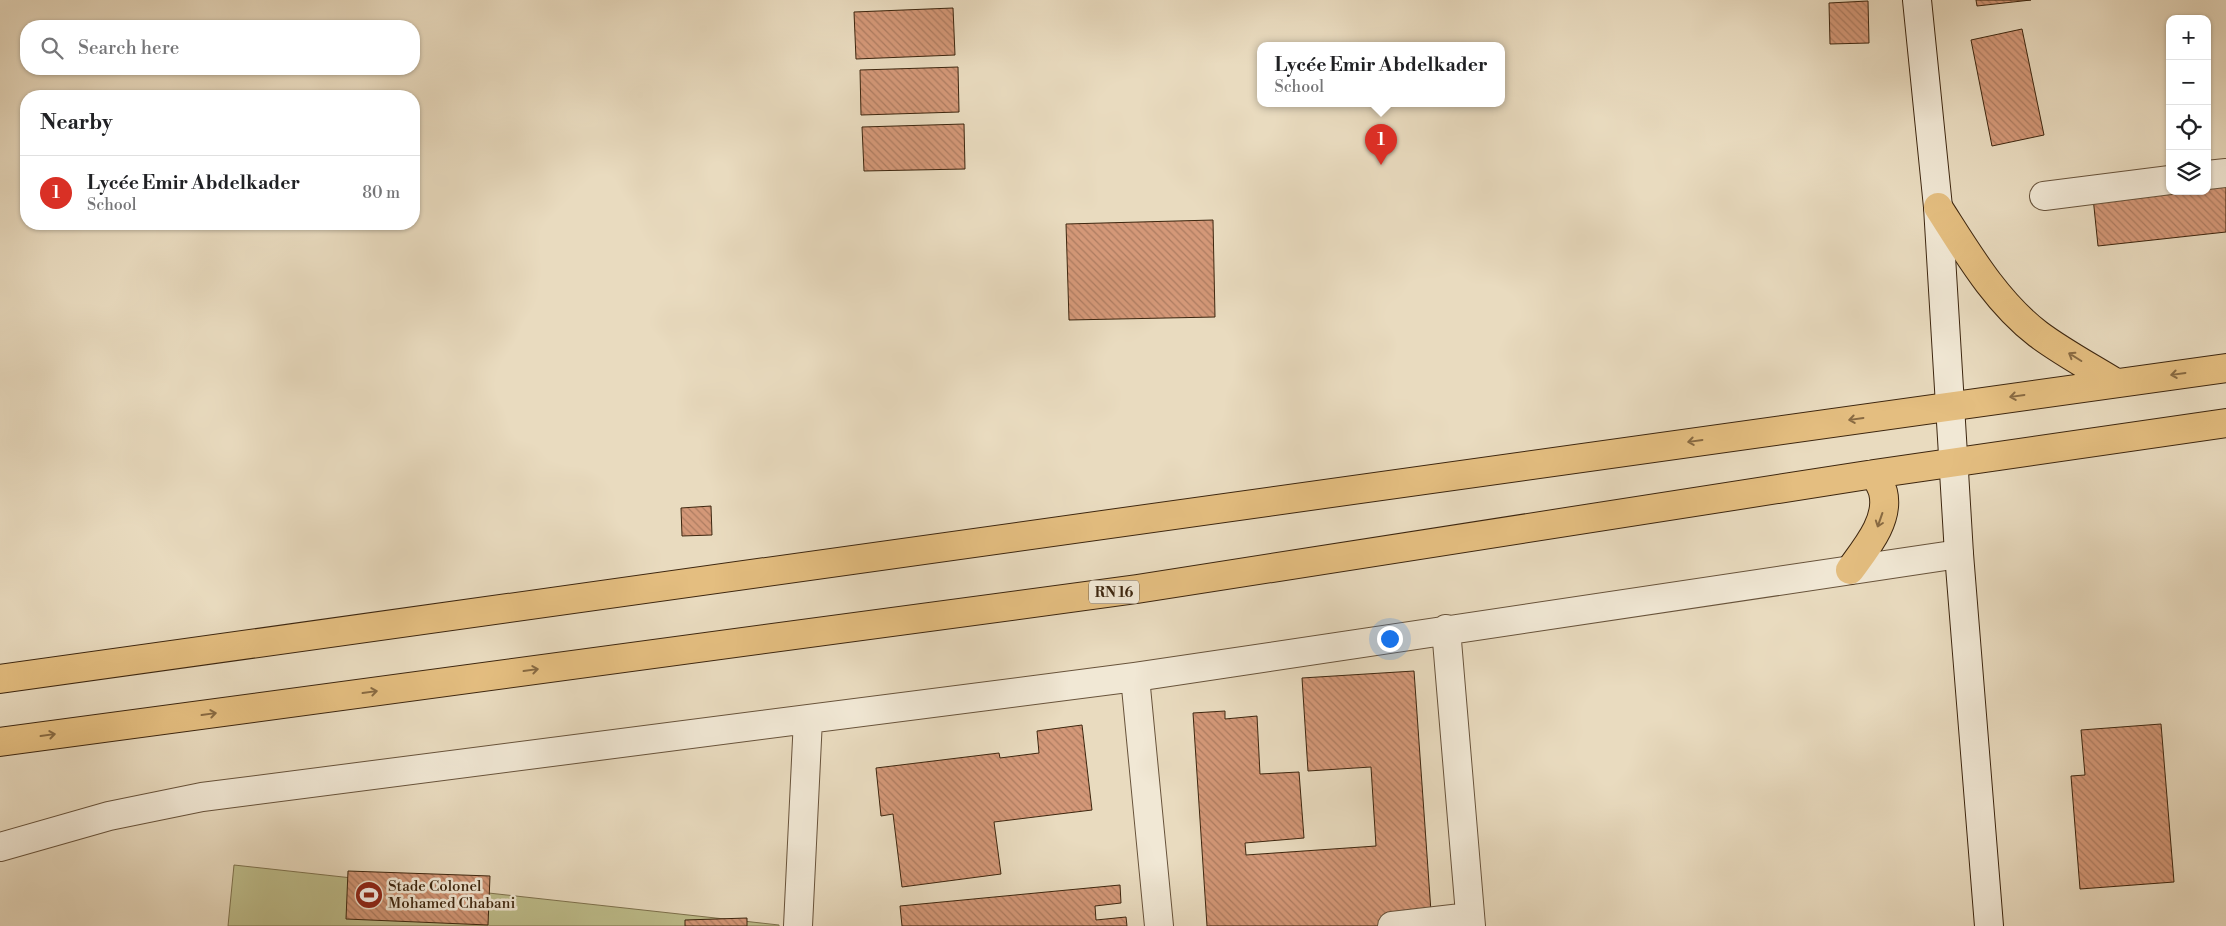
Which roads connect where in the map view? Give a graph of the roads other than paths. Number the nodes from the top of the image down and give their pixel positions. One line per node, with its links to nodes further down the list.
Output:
1 (1917, 0): 6 (street)
2 (2226, 173): 3 (street)
3 (2211, 175)
4 (2166, 181): 5 (street)
5 (2044, 196)
6 (1938, 207): 8 (main road, one-way to 6); 9 (street)
7 (2226, 368): 8 (main road, one-way to 8)
8 (2116, 383): 9 (main road, one-way to 9)
9 (1950, 405): 11 (street); 16 (main road, one-way to 16)
10 (2226, 423): 11 (main road, RN 16)
11 (1953, 462): 12 (main road, RN 16); 13 (street)
12 (1874, 474): 14 (main road, one-way to 14); 19 (main road, RN 16, one-way to 12)
13 (1959, 554): 14 (street); 22 (street)
14 (1850, 570): 15 (street)
15 (1446, 629): 17 (street); 21 (street)
16 (1, 677)
17 (1134, 677): 18 (street); 24 (street)
18 (808, 719): 20 (street); 23 (street)
19 (0, 742)
20 (0, 847)
21 (1471, 921): 25 (street)
22 (1984, 925)
23 (798, 926)
24 (1159, 926)
25 (1392, 926)

